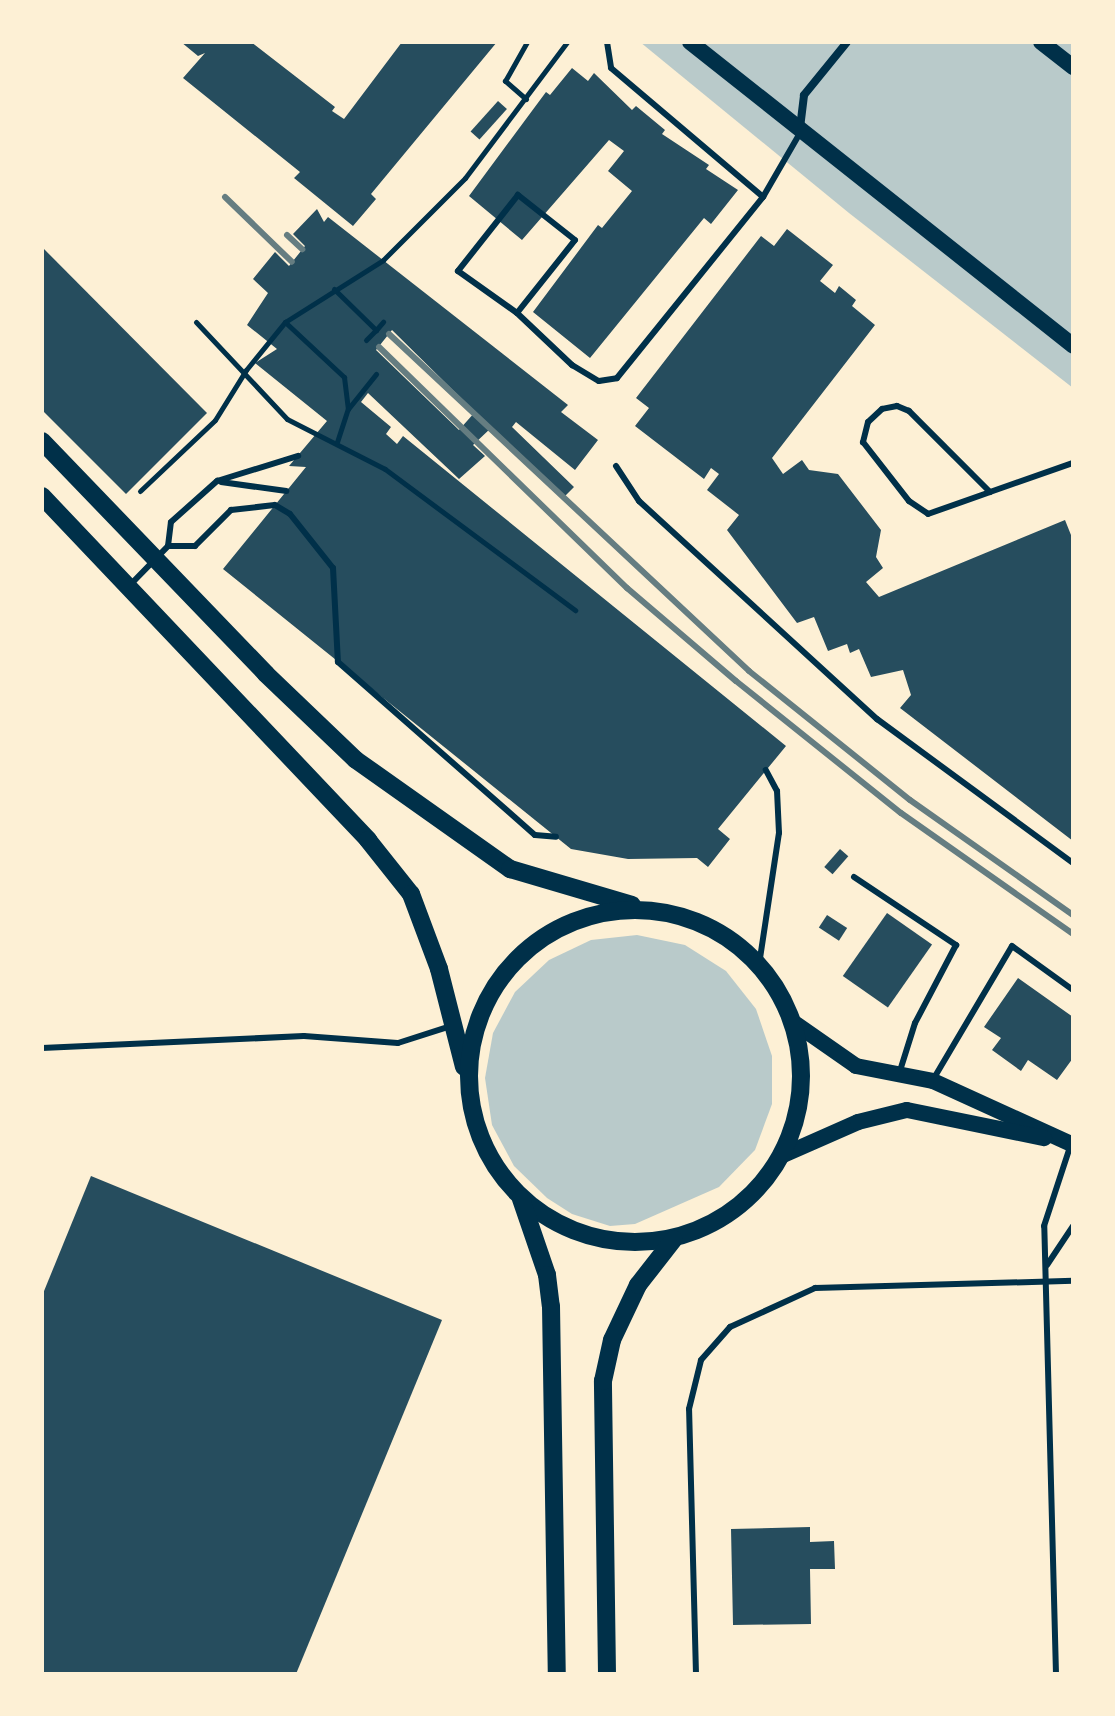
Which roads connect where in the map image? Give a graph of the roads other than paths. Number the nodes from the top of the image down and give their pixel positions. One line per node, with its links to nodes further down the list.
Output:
1 (607, 42): 7 (lane)
2 (690, 42): 6 (main road)
3 (847, 42): 6 (street)
4 (1041, 42): 5 (main road)
5 (1073, 67)
6 (800, 133): 7 (lane); 9 (main road)
7 (763, 197): 8 (lane)
8 (517, 313): 8 (lane)
9 (1073, 346)
10 (42, 441): 18 (highway)
11 (298, 456): 14 (lane)
12 (1073, 463): 16 (lane)
13 (616, 466): 22 (lane)
14 (217, 481): 15 (lane); 18 (lane)
15 (286, 491)
16 (990, 492): 16 (lane)
17 (42, 496): 19 (highway)
18 (162, 553): 19 (lane); 21 (lane); 24 (highway)
19 (127, 587): 28 (highway)
20 (766, 770): 25 (lane)
21 (556, 837)
22 (1073, 863)
23 (854, 877): 30 (lane)
24 (670, 913): 25 (highway); 32 (highway)
25 (759, 965): 27 (highway)
26 (1073, 990): 31 (lane)
27 (793, 1022): 30 (main road); 34 (highway)
28 (454, 1025): 29 (lane); 32 (highway)
29 (42, 1048)
30 (899, 1075): 31 (main road)
31 (933, 1081): 33 (main road)
32 (468, 1085): 35 (highway)
33 (1072, 1143): 34 (main road); 38 (lane)
34 (781, 1156): 37 (highway)
35 (521, 1199): 37 (highway); 41 (highway)
36 (1073, 1226): 38 (lane)
37 (674, 1239): 42 (highway)
38 (1047, 1265): 40 (lane)
39 (1073, 1281): 40 (lane)
40 (1045, 1283): 43 (lane); 44 (lane)
41 (557, 1674)
42 (607, 1674)
43 (696, 1674)
44 (1056, 1674)

